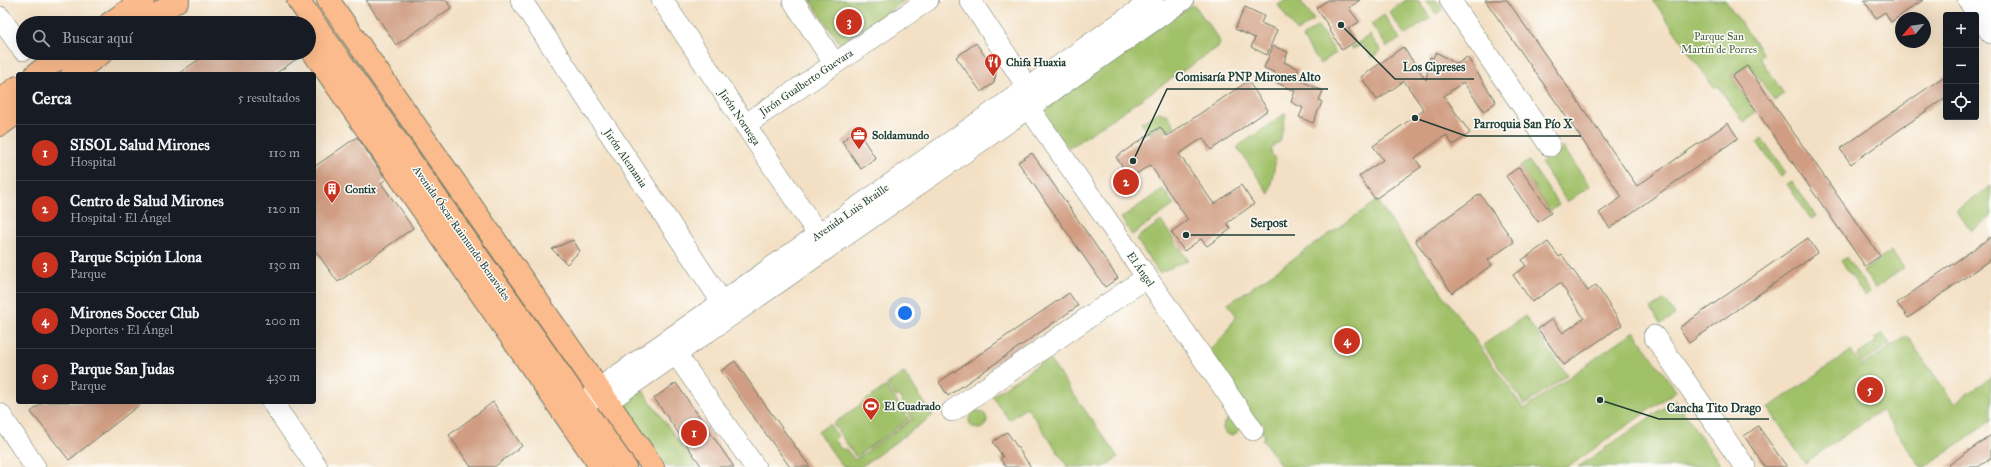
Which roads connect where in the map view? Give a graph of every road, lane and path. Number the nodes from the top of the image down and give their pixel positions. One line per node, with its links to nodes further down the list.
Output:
1 (143, 0): 17 (main road)
2 (178, 0): 18 (main road)
3 (285, 0): 19 (main road)
4 (298, 0): 20 (main road, Avenida Óscar Raimundo Benavides)
5 (328, 0): 45 (main road, Avenida Óscar Raimundo Benavides)
6 (521, 0): 42 (street, Jirón Alemania)
7 (662, 0): 38 (street, Jirón Noruega)
8 (793, 0): 29 (street)
9 (928, 0): 29 (street, Jirón Gualberto Guevara)
10 (970, 0): 34 (street, El Ángel)
11 (1153, 0): 34 (street, Avenida Luis Braille)
12 (1183, 0): 34 (street, Avenida Luis Braille)
13 (1450, 0): 39 (street)
14 (1968, 0): 23 (street)
15 (1987, 0): 16 (street)
16 (1991, 6)
17 (120, 16)
18 (155, 16)
19 (293, 16)
20 (309, 16)
21 (0, 17): 24 (street)
22 (316, 26): 47 (main road, Avenida Óscar Raimundo Benavides)
23 (1991, 33)
24 (16, 40)
25 (316, 56): 51 (main road, Avenida Óscar Raimundo Benavides)
26 (30, 60): 30 (street)
27 (56, 60): 31 (main road)
28 (92, 60): 32 (main road)
29 (834, 63): 38 (street, Jirón Gualberto Guevara)
30 (37, 72)
31 (39, 72)
32 (75, 72)
33 (16, 88): 35 (main road)
34 (1029, 98): 40 (street, Avenida Luis Braille); 41 (street, El Ángel); 42 (street, Avenida Luis Braille)
35 (0, 100)
36 (16, 113): 37 (main road)
37 (0, 125)
38 (745, 125): 40 (street, Jirón Noruega)
39 (1550, 146)
40 (818, 234): 42 (street, Avenida Luis Braille)
41 (1147, 277): 48 (street); 50 (street, El Ángel)
42 (727, 309): 44 (street, Avenida Luis Braille); 45 (street, Avenida Luis Braille)
43 (1654, 336): 58 (street)
44 (676, 354): 45 (street, Avenida Luis Braille); 57 (street)
45 (603, 395): 47 (street, Avenida Luis Braille); 56 (main road, Avenida Óscar Raimundo Benavides)
46 (273, 404): 53 (street)
47 (586, 411): 51 (street, Avenida Luis Braille); 55 (main road, Avenida Óscar Raimundo Benavides)
48 (952, 411)
49 (0, 414): 52 (street)
50 (1253, 430)
51 (587, 446): 54 (main road, Avenida Óscar Raimundo Benavides)
52 (35, 467)
53 (317, 467)
54 (601, 467)
55 (626, 467)
56 (654, 467)
57 (755, 467)
58 (1745, 467)

